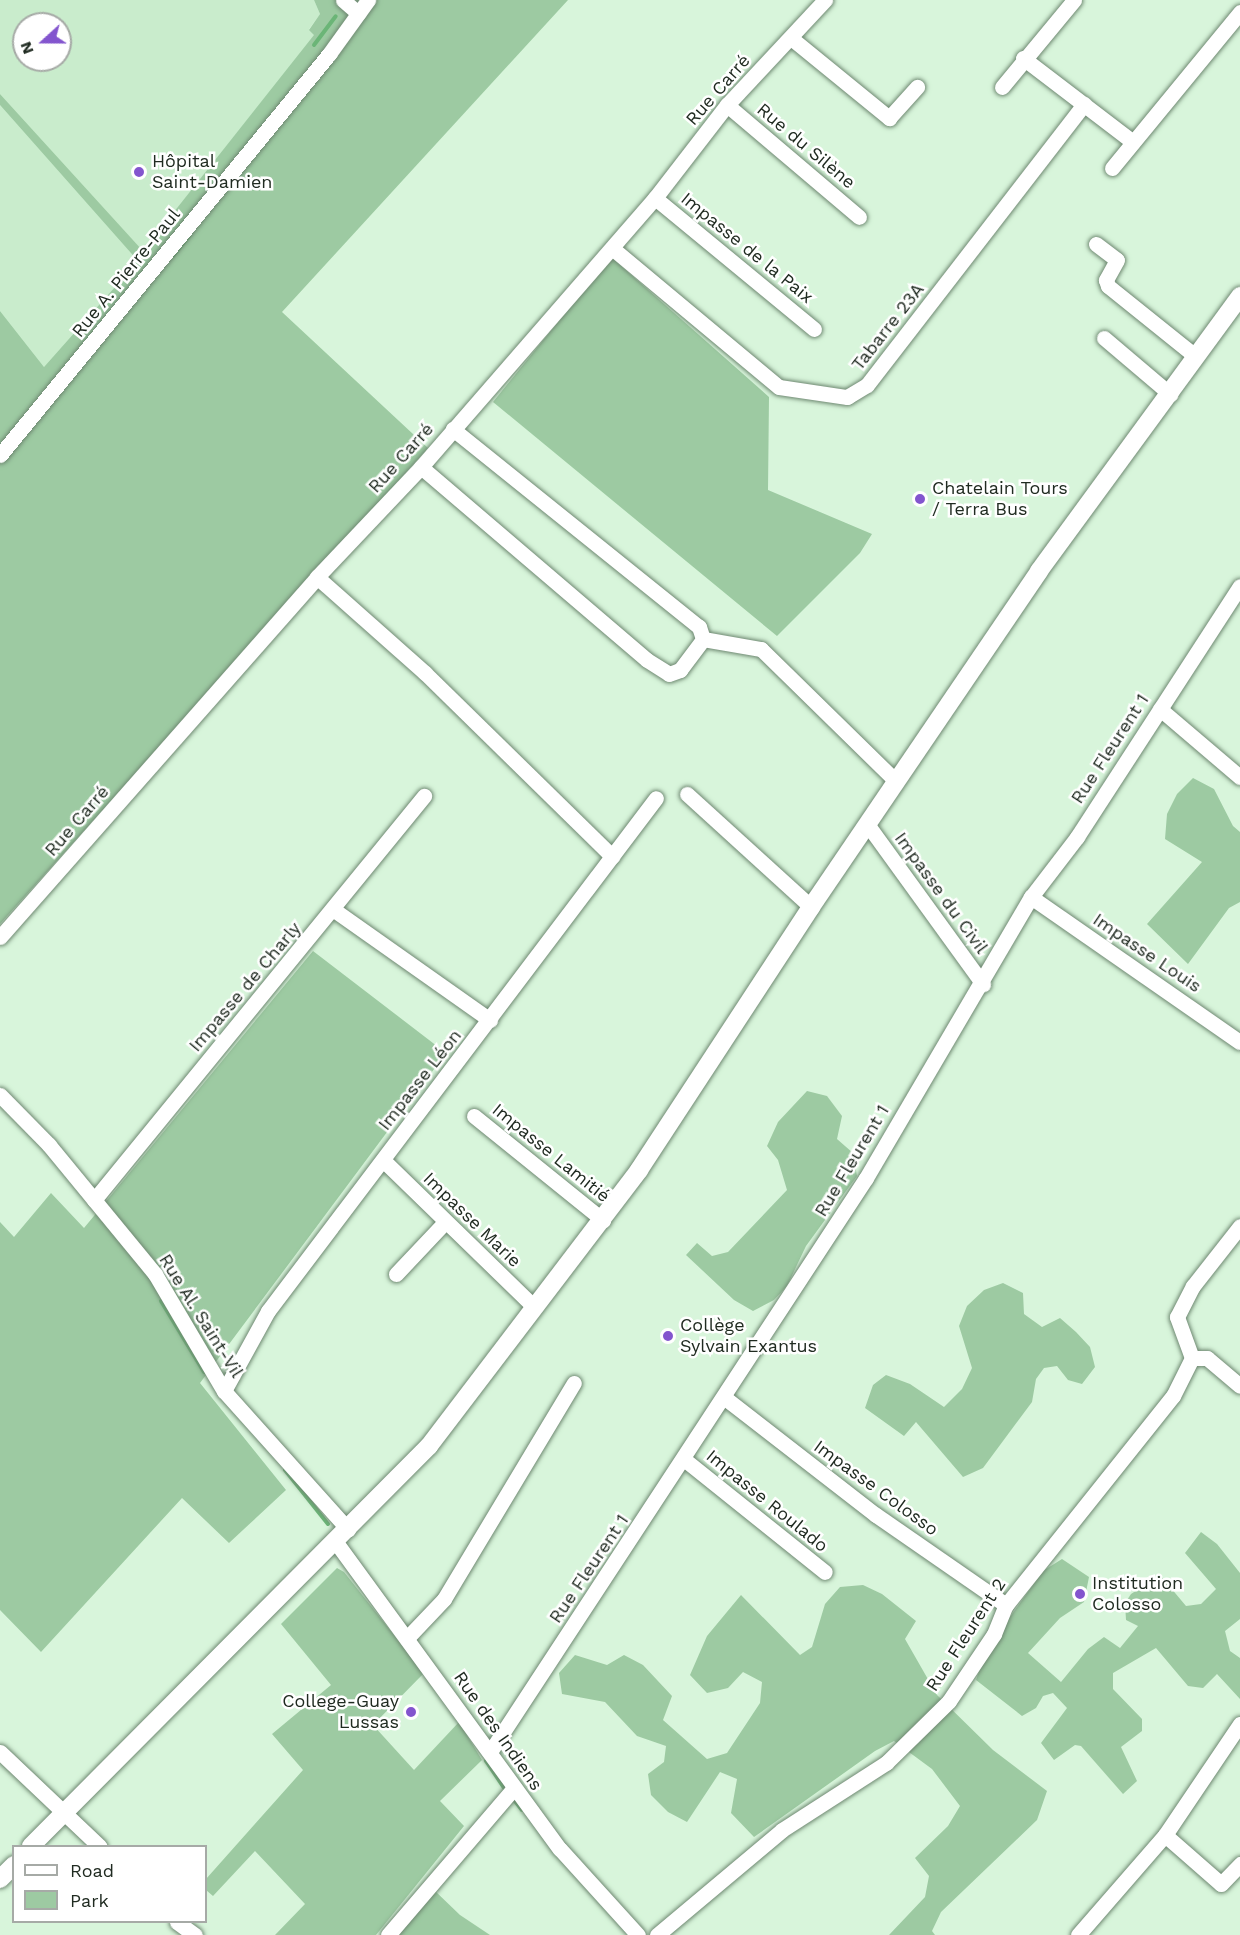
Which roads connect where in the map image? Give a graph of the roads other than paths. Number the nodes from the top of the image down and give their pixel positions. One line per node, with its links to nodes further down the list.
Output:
1 (343, 0): 6 (street)
2 (368, 0): 6 (street, Rue A. Pierre-Paul)
3 (825, 0): 7 (street, Rue Carré)
4 (1074, 0): 8 (street)
5 (1240, 12): 13 (street)
6 (358, 13): 25 (street, Rue A. Pierre-Paul)
7 (791, 38): 9 (street); 12 (street, Rue Carré)
8 (1023, 58): 10 (street); 11 (street)
9 (917, 87)
10 (1002, 87)
11 (1084, 104): 13 (street); 18 (street, Tabarre 23A)
12 (727, 105): 15 (street, Rue Carré); 16 (street, Rue du Silène)
13 (1133, 142): 14 (street)
14 (1112, 168)
15 (655, 198): 18 (street, Rue Carré); 20 (street, Impasse de la Paix)
16 (859, 217)
17 (1096, 244): 22 (street)
18 (612, 248): 24 (street, Rue Carré)
19 (1240, 296): 22 (main road)
20 (814, 329)
21 (1104, 338): 23 (street)
22 (1196, 356): 23 (main road)
23 (1170, 394): 32 (main road)
24 (453, 429): 26 (street, Rue Carré); 29 (street)
25 (0, 455)
26 (421, 467): 27 (street, Rue Carré); 29 (street)
27 (317, 577): 37 (street); 41 (street, Rue Carré)
28 (1240, 586): 30 (street, Rue Fleurent 1)
29 (703, 639): 32 (street)
30 (1160, 709): 31 (street); 38 (street, Rue Fleurent 1)
31 (1240, 777)
32 (896, 781): 36 (main road)
33 (687, 794): 39 (street)
34 (424, 796): 40 (street, Impasse de Charly)
35 (656, 798): 37 (street, Impasse Léon)
36 (867, 824): 39 (main road); 42 (street, Impasse du Civil)
37 (612, 856): 43 (street, Impasse Léon)
38 (1031, 897): 42 (street, Rue Fleurent 1); 44 (street, Impasse Louis)
39 (811, 907): 49 (main road)
40 (334, 910): 43 (street); 48 (street, Impasse de Charly)
41 (0, 937)
42 (983, 984): 58 (street, Rue Fleurent 1)
43 (490, 1020): 47 (street, Impasse Léon)
44 (1240, 1042)
45 (0, 1095): 48 (street, Rue Al. Saint-Vil)
46 (474, 1116): 49 (street, Impasse Lamitié)
47 (383, 1160): 50 (street, Impasse Marie); 57 (street, Impasse Léon)
48 (94, 1200): 57 (street, Rue Al. Saint-Vil)
49 (603, 1220): 53 (main road)
50 (444, 1223): 52 (street); 53 (street, Impasse Marie)
51 (1240, 1226): 54 (street)
52 (396, 1274)
53 (534, 1307): 60 (main road)
54 (1192, 1358): 56 (street); 62 (street, Rue Fleurent 2)
55 (574, 1383): 63 (street)
56 (1240, 1386)
57 (224, 1391): 60 (street, Rue Al. Saint-Vil)
58 (725, 1398): 59 (street, Rue Fleurent 1); 62 (street, Impasse Colosso)
59 (684, 1460): 61 (street, Impasse Roulado); 66 (street, Rue Fleurent 1)
60 (342, 1535): 63 (street, Rue des Indiens); 68 (main road)
61 (825, 1572)
62 (1006, 1605): 79 (street, Rue Fleurent 2)
63 (407, 1638): 66 (street, Rue des Indiens)
64 (1240, 1724): 69 (street)
65 (0, 1752): 68 (street)
66 (490, 1752): 67 (street, Rue des Indiens)
67 (514, 1788): 77 (street); 78 (street, Rue des Indiens)
68 (64, 1811): 70 (main road); 71 (street)
69 (1165, 1835): 72 (street); 80 (street)
70 (32, 1845)
71 (98, 1845)
72 (1240, 1864)
73 (12, 1867): 74 (main road)
74 (0, 1879)
75 (178, 1923): 76 (street)
76 (195, 1935)
77 (388, 1935)
78 (638, 1935)
79 (657, 1935)
80 (1078, 1935)

